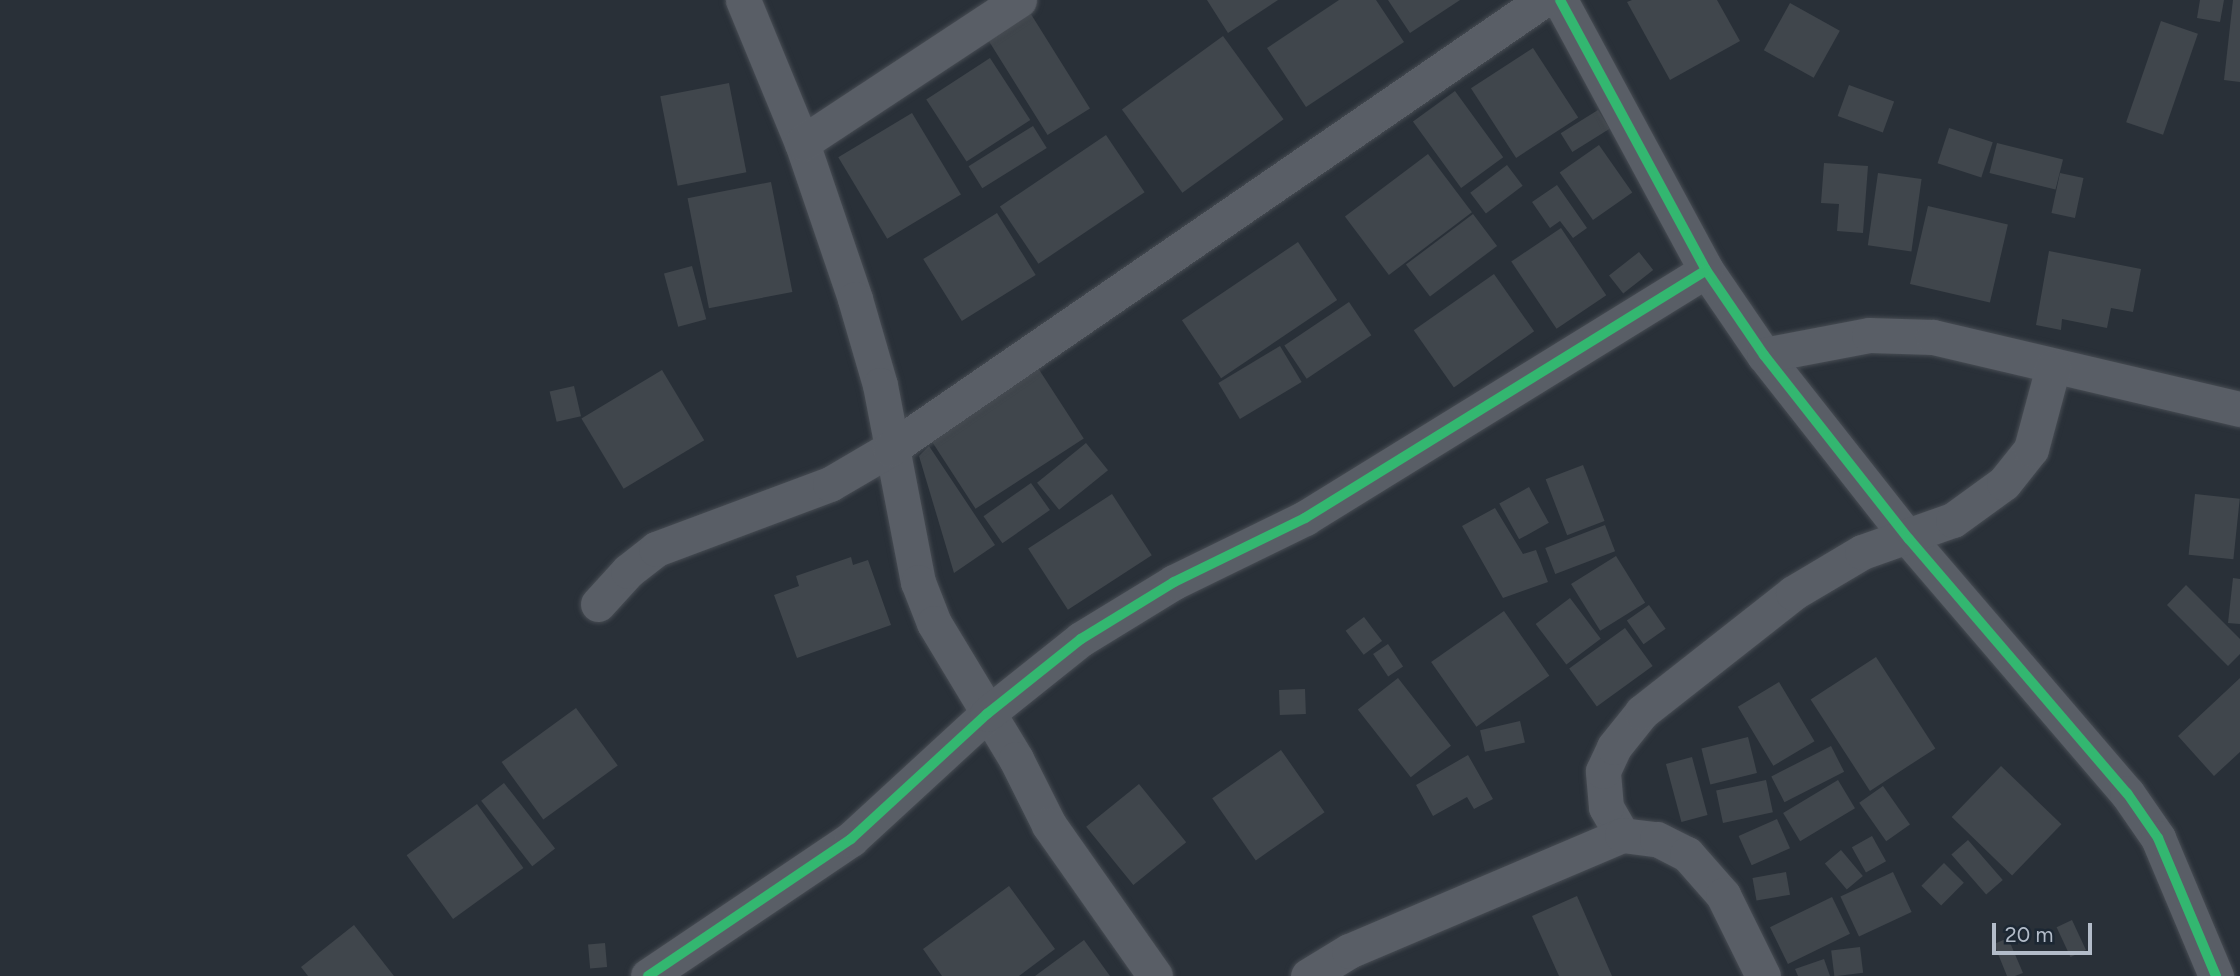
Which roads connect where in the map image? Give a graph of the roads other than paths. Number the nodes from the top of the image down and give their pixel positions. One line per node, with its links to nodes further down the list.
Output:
1 (743, 0): 5 (street)
2 (1019, 0): 5 (street)
3 (1543, 0): 10 (street)
4 (1560, 0): 6 (street)
5 (802, 143): 10 (street)
6 (1706, 270): 7 (street); 13 (street)
7 (1764, 355): 8 (street); 11 (street)
8 (2053, 367): 9 (street); 11 (street)
9 (2240, 409)
10 (890, 449): 12 (street); 13 (street)
11 (1909, 539): 14 (street); 19 (street)
12 (598, 604)
13 (988, 714): 15 (street); 16 (street)
14 (1622, 835): 17 (street); 18 (street)
15 (648, 976)
16 (1155, 976)
17 (1308, 976)
18 (1763, 976)
19 (2216, 976)

